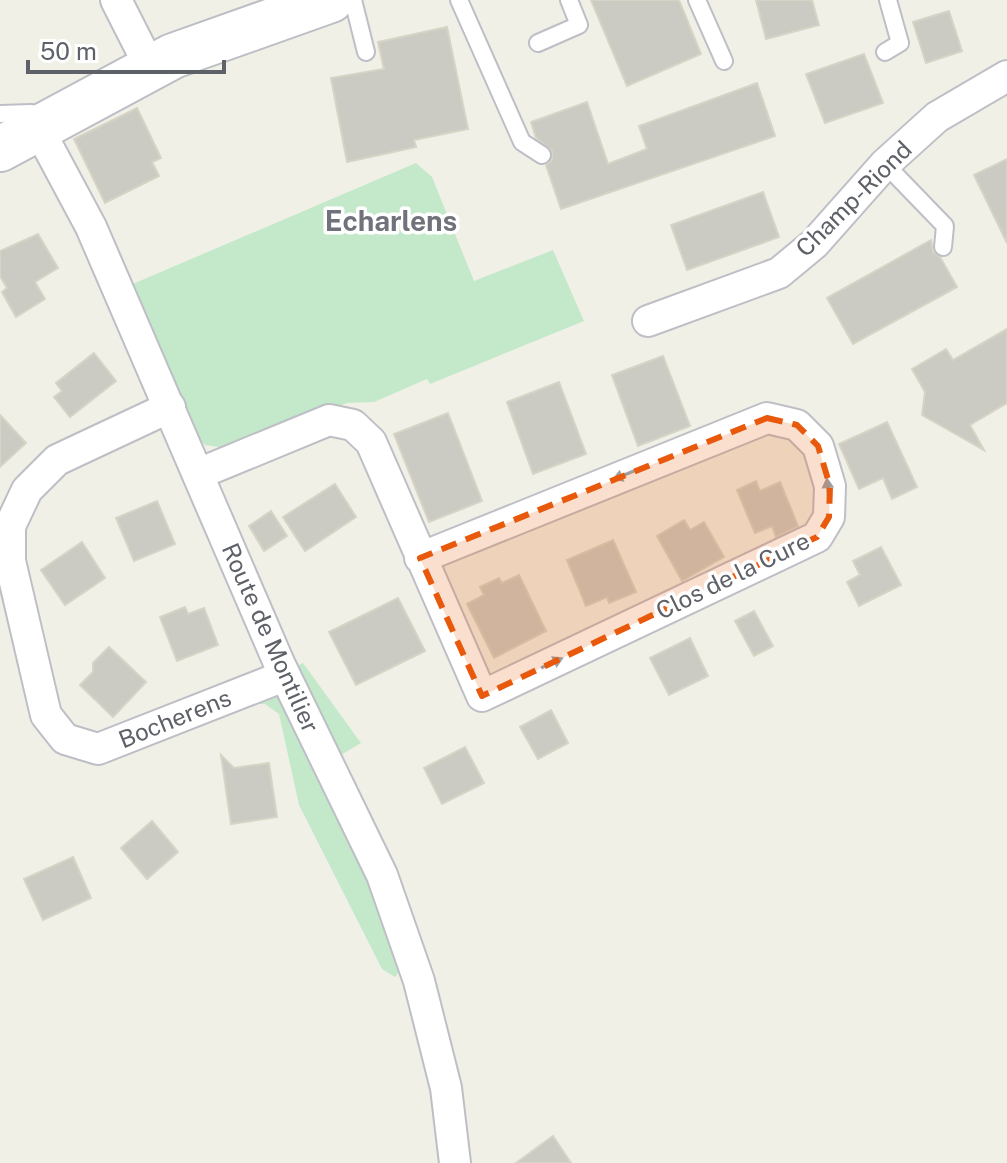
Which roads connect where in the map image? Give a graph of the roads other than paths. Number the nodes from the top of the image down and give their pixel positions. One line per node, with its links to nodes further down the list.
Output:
1 (116, 0): 12 (street)
2 (127, 0): 12 (street)
3 (331, 0): 12 (street)
4 (353, 0): 10 (lane)
5 (459, 0): 17 (lane)
6 (569, 0): 9 (lane)
7 (697, 0): 13 (lane)
8 (888, 0): 11 (lane)
9 (538, 43)
10 (366, 52)
11 (885, 52)
12 (162, 61): 15 (street)
13 (724, 61)
14 (1007, 76): 18 (street, Champ-Riond)
15 (19, 121): 16 (street); 21 (street, Route de Montilier)
16 (0, 149)
17 (542, 155)
18 (885, 164): 19 (lane); 20 (street, Champ-Riond)
19 (943, 247)
20 (648, 321)
21 (170, 407): 22 (street, Route de Montilier); 24 (street, Bocherens)
22 (198, 474): 23 (street, Clos de la Cure); 24 (street, Route de Montilier)
23 (420, 558): 23 (street, Clos de la Cure, one-way to 23)
24 (284, 676): 25 (street, Route de Montilier)
25 (455, 1163)

